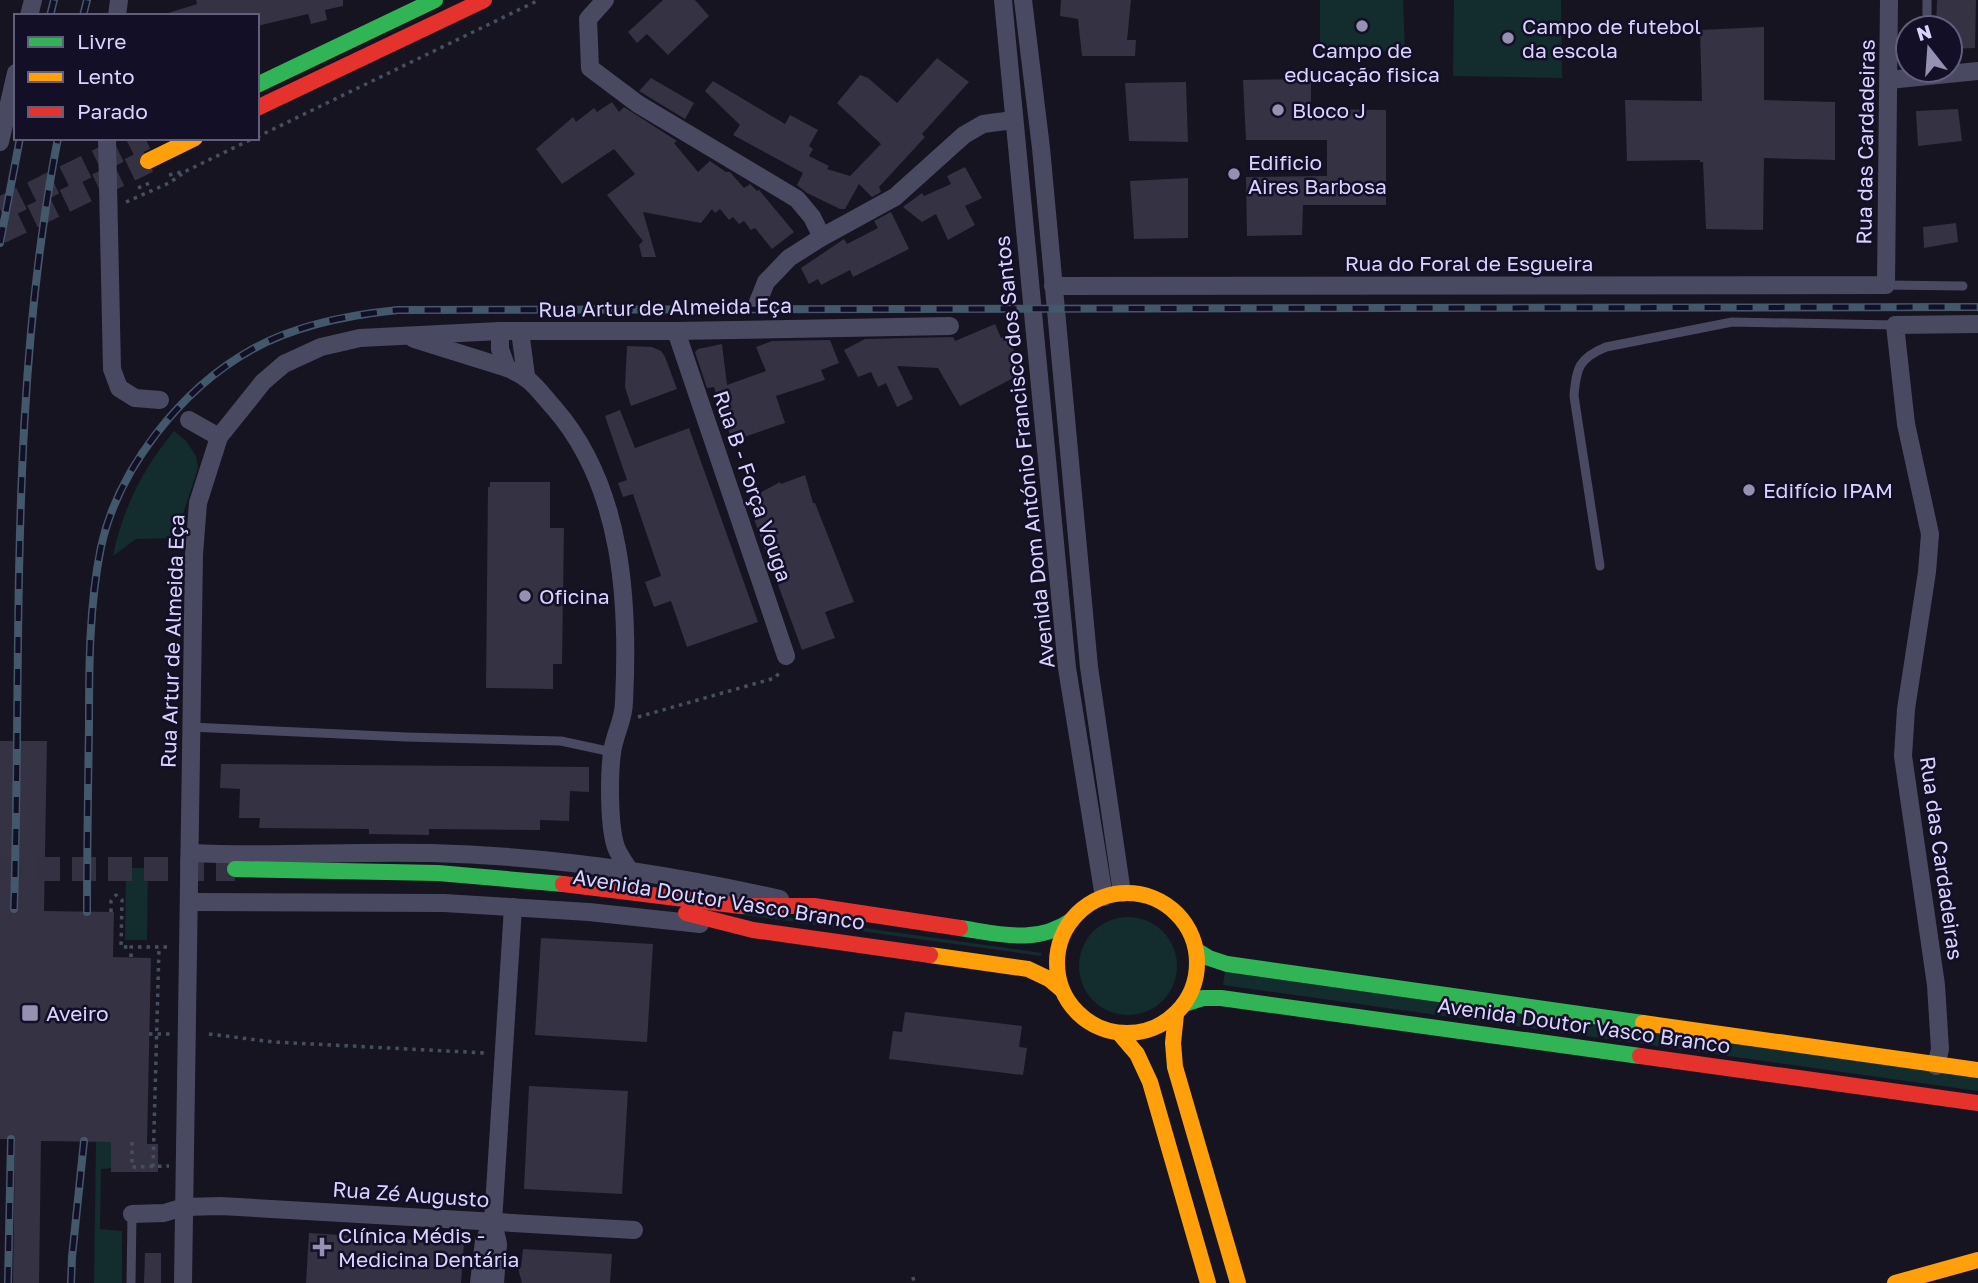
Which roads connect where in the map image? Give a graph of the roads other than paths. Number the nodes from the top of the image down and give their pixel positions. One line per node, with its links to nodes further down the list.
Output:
1 (435, 0): 10 (main road)
2 (484, 0): 11 (main road)
3 (605, 0): 17 (street)
4 (1003, 0): 12 (street, Avenida Dom António Francisco dos Santos)
5 (1023, 0): 19 (street, Avenida Dom António Francisco dos Santos)
6 (1889, 0): 8 (street, Rua das Cardadeiras)
7 (1894, 79): 8 (street)
8 (1889, 80): 18 (street, Rua das Cardadeiras)
9 (14, 82): 15 (street)
10 (259, 84)
11 (259, 107)
12 (1013, 120): 17 (street); 40 (street, Avenida Dom António Francisco dos Santos)
13 (107, 140): 31 (street)
14 (191, 140): 16 (main road)
15 (0, 142)
16 (148, 161)
17 (822, 237): 21 (street)
18 (1886, 285): 19 (street, Rua do Foral de Esgueira); 20 (lane)
19 (1053, 286): 40 (street, Avenida Dom António Francisco dos Santos)
20 (1963, 286)
21 (758, 302)
22 (1978, 324): 23 (street)
23 (1895, 325): 34 (lane); 50 (street, Rua das Cardadeiras)
24 (950, 326): 27 (street, Rua Artur de Almeida Eça)
25 (500, 331): 26 (street, Rua Artur de Almeida Eça); 28 (street, Rua Artur de Almeida Eça); 29 (street)
26 (520, 331): 27 (street, Rua Artur de Almeida Eça); 30 (street)
27 (676, 331): 35 (street, Rua B - Força Vouga)
28 (397, 335): 29 (street); 33 (street, Rua Artur de Almeida Eça)
29 (507, 368): 30 (street)
30 (526, 376): 37 (street)
31 (160, 400)
32 (189, 420): 33 (street)
33 (219, 437): 36 (street, Rua Artur de Almeida Eça)
34 (1600, 566)
35 (786, 656)
36 (190, 727): 37 (lane); 38 (street, Rua Artur de Almeida Eça)
37 (612, 752): 39 (street)
38 (191, 853): 39 (street, Avenida Doutor Vasco Branco); 41 (street, Rua Artur de Almeida Eça)
39 (630, 871): 42 (street, Avenida Doutor Vasco Branco)
40 (1113, 895): 44 (main road); 46 (main road)
41 (190, 902): 43 (street); 53 (street, Rua Artur de Almeida Eça)
42 (814, 906): 44 (main road, Avenida Doutor Vasco Branco); 45 (main road, Avenida Doutor Vasco Branco)
43 (513, 907): 45 (street); 55 (street)
44 (1072, 919): 47 (main road)
45 (753, 930): 47 (main road, Avenida Doutor Vasco Branco)
46 (1196, 950): 48 (main road); 50 (main road, Avenida Doutor Vasco Branco)
47 (1062, 990): 49 (main road)
48 (1180, 1009): 49 (main road); 52 (main road, Avenida Doutor Vasco Branco); 63 (main road)
49 (1119, 1033): 62 (main road)
50 (1936, 1066): 51 (main road, Avenida Doutor Vasco Branco)
51 (1978, 1070)
52 (1978, 1103)
53 (184, 1207): 54 (street, Rua Zé Augusto); 55 (street, Rua Zé Augusto); 59 (street, Rua Artur de Almeida Eça)
54 (132, 1214): 58 (lane)
55 (493, 1222): 56 (street, Rua Zé Augusto); 60 (street); 61 (street)
56 (634, 1230)
57 (1978, 1260): 64 (main road)
58 (131, 1283)
59 (183, 1283)
60 (479, 1283)
61 (495, 1283)
62 (1208, 1283)
63 (1238, 1283)
64 (1895, 1283)

